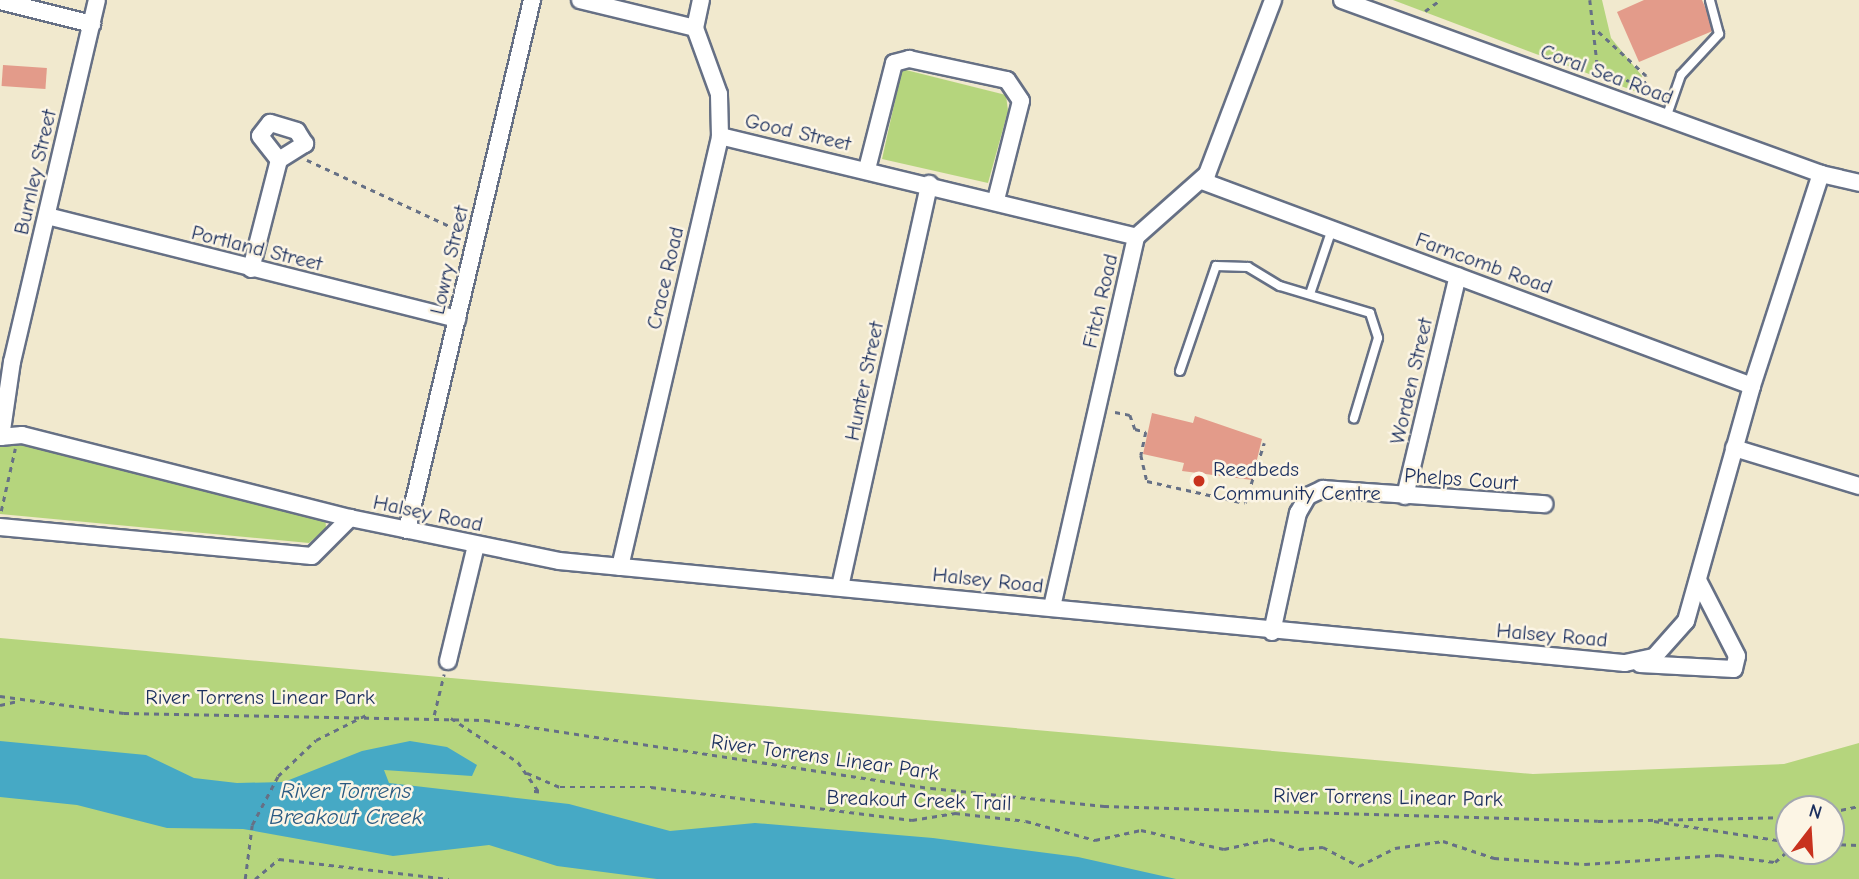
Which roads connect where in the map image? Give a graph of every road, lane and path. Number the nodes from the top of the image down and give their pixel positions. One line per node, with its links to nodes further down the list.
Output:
1 (97, 0): 12 (street, Burnley Street)
2 (532, 0): 28 (street, Lowry Street)
3 (580, 0): 13 (street)
4 (701, 0): 13 (street)
5 (1273, 0): 21 (street, Fitch Road)
6 (1342, 0): 15 (street, Coral Sea Road)
7 (1440, 0): 11 (path)
8 (1590, 0): 14 (path)
9 (1710, 0): 15 (lane)
10 (0, 1): 12 (street)
11 (1425, 11)
12 (92, 24): 25 (street, Burnley Street)
13 (695, 28): 16 (street, Crace Road)
14 (1595, 29): 14 (path)
15 (1666, 118): 20 (street, Coral Sea Road)
16 (720, 136): 19 (street, Good Street); 49 (street, Crace Road)
17 (301, 151): 18 (street); 18 (street); 28 (path)
18 (279, 160): 29 (street)
19 (867, 169): 23 (street, Good Street); 24 (street, Good Street)
20 (1821, 174): 22 (street, Coral Sea Road); 34 (street, Halsey Road)
21 (1202, 181): 26 (street, Farncomb Road); 27 (street, Fitch Road)
22 (1859, 183)
23 (929, 184): 24 (street, Good Street); 51 (street, Hunter Street)
24 (996, 200): 27 (street, Good Street)
25 (47, 216): 29 (street, Portland Street); 38 (street, Burnley Street)
26 (1332, 229): 30 (street, Farncomb Road); 31 (lane)
27 (1136, 237): 52 (street, Fitch Road)
28 (476, 238): 32 (street, Lowry Street)
29 (251, 269): 32 (street, Portland Street)
30 (1458, 276): 34 (street, Farncomb Road); 42 (street, Worden Street)
31 (1310, 293): 33 (lane); 36 (lane)
32 (457, 319): 47 (street, Lowry Street)
33 (1180, 370)
34 (1752, 386): 40 (street, Halsey Road)
35 (1115, 412): 39 (path)
36 (1354, 418)
37 (19, 435): 38 (street, Halsey Road); 44 (path); 45 (street, Halsey Road)
38 (1, 437)
39 (1264, 443)
40 (1734, 448): 41 (street); 50 (street, Halsey Road)
41 (1859, 486)
42 (1405, 496): 43 (street, Phelps Court); 53 (street, Phelps Court)
43 (1544, 504)
44 (0, 514)
45 (350, 518): 46 (street, Halsey Road); 47 (street, Halsey Road)
46 (0, 527)
47 (407, 530): 48 (street, Halsey Road)
48 (476, 545): 49 (street, Halsey Road); 54 (street)
49 (620, 567): 51 (street, Halsey Road)
50 (1698, 580): 55 (street, Halsey Road); 55 (street, Halsey Road)
51 (840, 587): 52 (street, Halsey Road)
52 (1052, 607): 53 (street, Halsey Road)
53 (1272, 632): 55 (street, Halsey Road)
54 (448, 661): 60 (path)
55 (1625, 663)
56 (0, 695): 57 (path, River Torrens Linear Park)
57 (24, 700): 58 (path); 59 (path, River Torrens Linear Park)
58 (0, 705)
59 (370, 713): 60 (path, River Torrens Linear Park); 68 (path)
60 (434, 715): 61 (path, River Torrens Linear Park)
61 (449, 716): 62 (path); 65 (path, River Torrens Linear Park)
62 (527, 773): 63 (path); 67 (path, Breakout Creek Trail)
63 (530, 791)
64 (1775, 817): 65 (path, River Torrens Linear Park)
65 (1649, 820): 66 (path, River Torrens Linear Park)
66 (1775, 840)
67 (1775, 862)
68 (245, 879)
69 (255, 879): 70 (path)
70 (449, 879)

